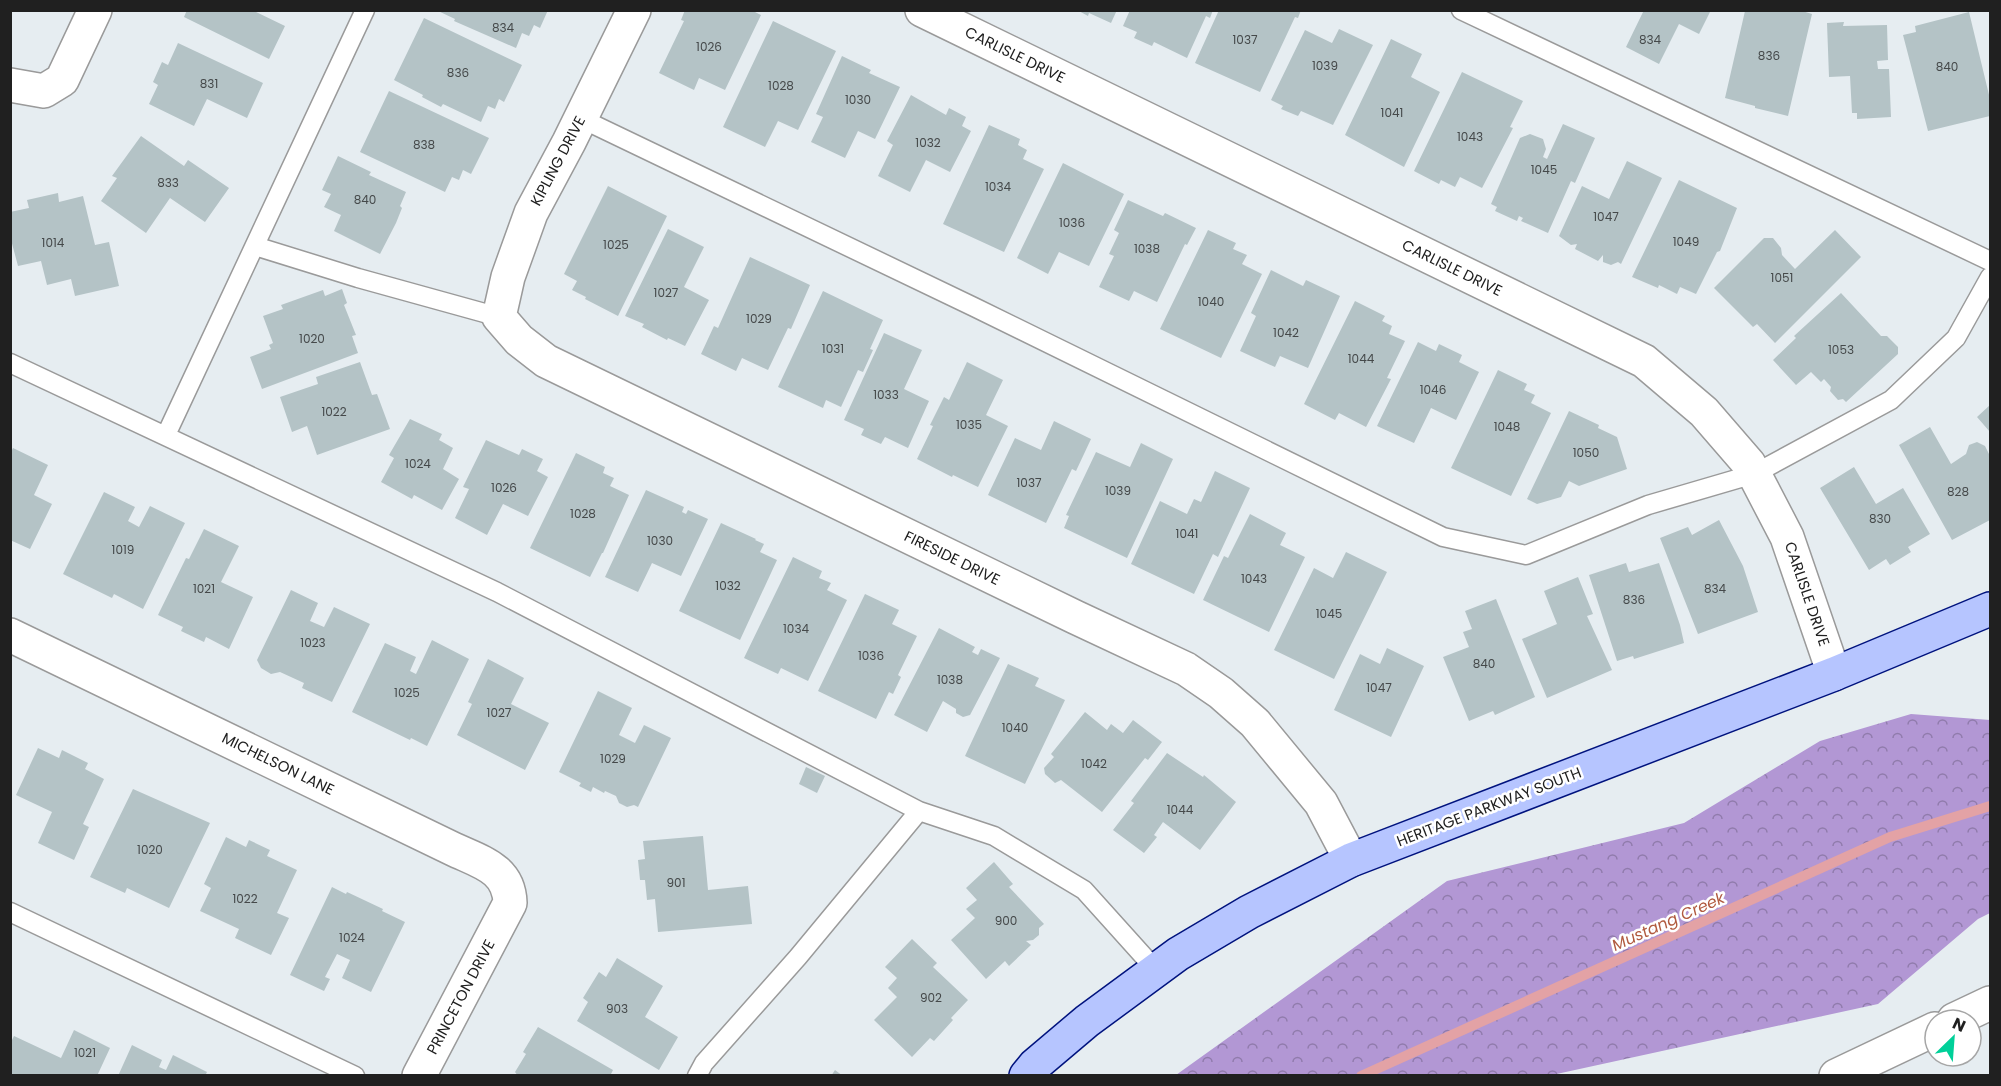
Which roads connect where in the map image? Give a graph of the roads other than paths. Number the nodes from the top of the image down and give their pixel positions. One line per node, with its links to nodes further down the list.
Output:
1 (95, 10): 6 (street)
2 (365, 10): 8 (lane)
3 (634, 10): 7 (street, KIPLING DRIVE)
4 (922, 10): 14 (street, CARLISLE DRIVE)
5 (1461, 10): 9 (lane)
6 (10, 85)
7 (580, 118): 11 (street, KIPLING DRIVE); 14 (lane)
8 (255, 246): 11 (lane); 13 (lane)
9 (1990, 261)
10 (1990, 277): 14 (lane)
11 (499, 317): 19 (street, FIRESIDE DRIVE)
12 (10, 363): 13 (lane)
13 (166, 435): 18 (lane)
14 (1754, 474): 17 (street, CARLISLE DRIVE)
15 (1990, 609): 17 (street, HERITAGE PARKWAY SOUTH)
16 (10, 635): 21 (street, MICHELSON LANE)
17 (1834, 674): 19 (street, HERITAGE PARKWAY SOUTH)
18 (919, 811): 22 (lane); 26 (lane)
19 (1350, 860): 22 (street, HERITAGE PARKWAY SOUTH)
20 (10, 912): 24 (lane)
21 (503, 919): 25 (street, PRINCETON DRIVE)
22 (1156, 970): 27 (street, HERITAGE PARKWAY SOUTH)
23 (1923, 1035): 28 (street)
24 (355, 1076)
25 (419, 1076)
26 (697, 1076)
27 (1026, 1076)
28 (1836, 1076)

